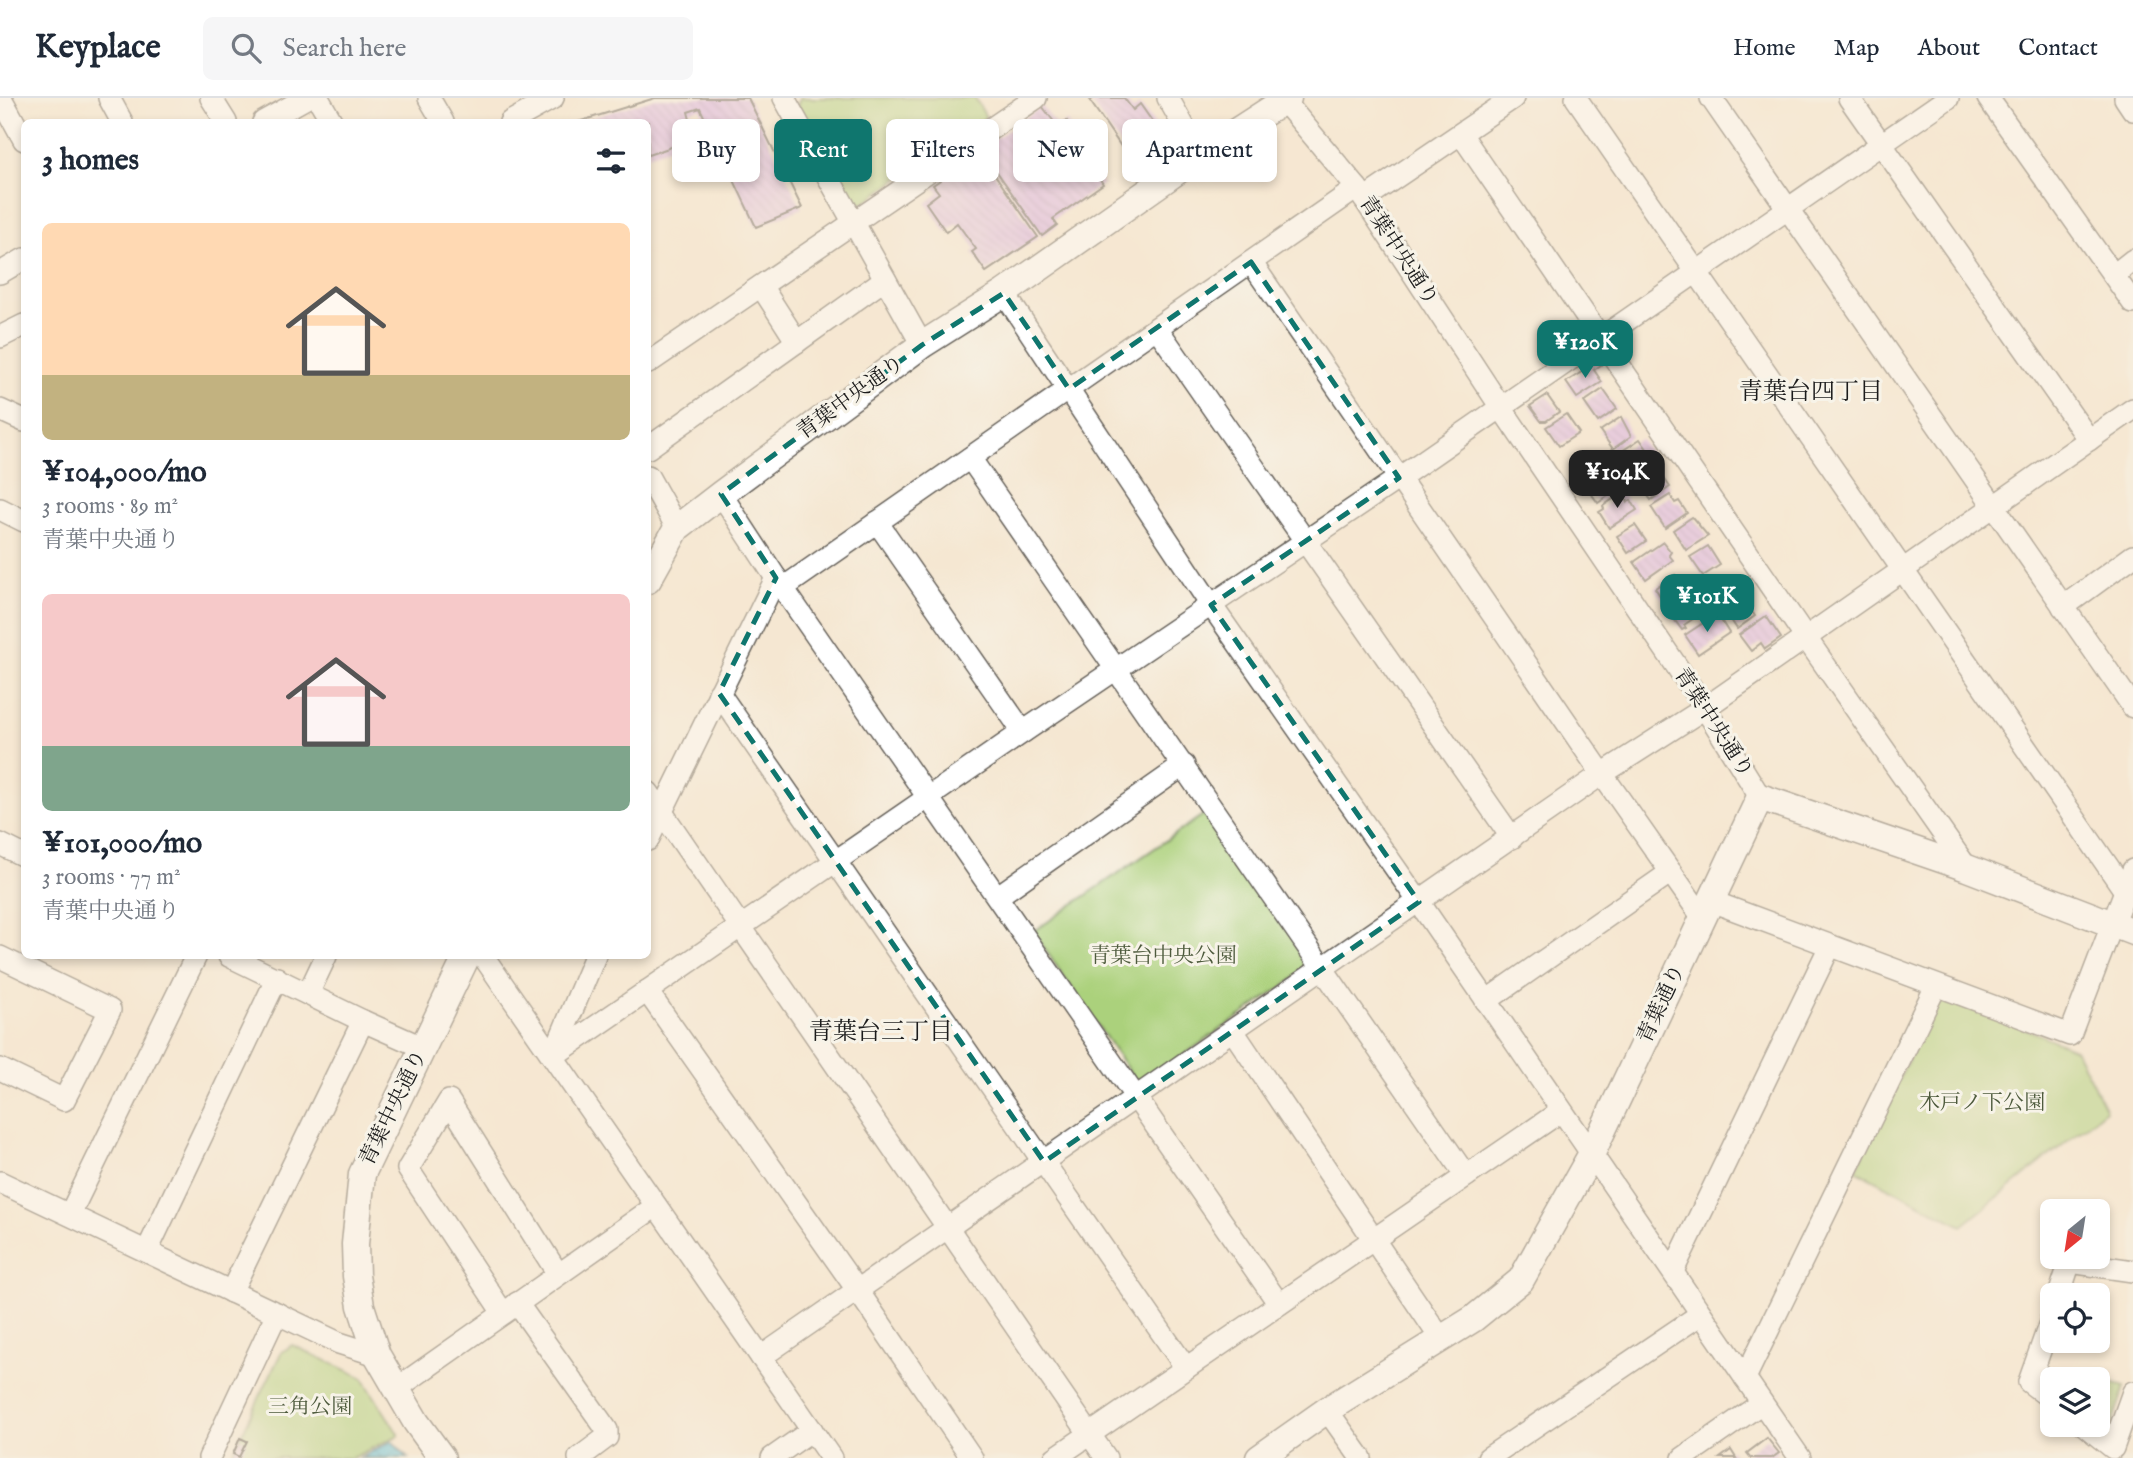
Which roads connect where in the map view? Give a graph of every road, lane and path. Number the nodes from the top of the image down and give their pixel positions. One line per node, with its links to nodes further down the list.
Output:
1 (1, 98): 29 (street)
2 (109, 98): 20 (street)
3 (211, 98): 21 (street)
4 (306, 98): 22 (street)
5 (318, 98): 23 (street)
6 (429, 98): 24 (street)
7 (553, 98): 25 (street)
8 (784, 98): 34 (street)
9 (1036, 98): 34 (street)
10 (1168, 98): 26 (street)
11 (1513, 98): 28 (street)
12 (1576, 98): 39 (street)
13 (1711, 98): 33 (street)
14 (1849, 98): 30 (street)
15 (1948, 98): 30 (street)
16 (1988, 98): 40 (street)
17 (2125, 98): 19 (street)
18 (1286, 99): 27 (street, 青葉中央通り); 32 (street, 青葉中央通り)
19 (2133, 110)
20 (120, 119)
21 (224, 119)
22 (268, 119)
23 (330, 119)
24 (441, 119)
25 (515, 119)
26 (1180, 119)
27 (1255, 119)
28 (1461, 134): 32 (street); 48 (street)
29 (21, 135)
30 (1882, 144): 33 (street); 57 (street)
31 (1162, 182): 43 (street, 青葉中央通り)
32 (1361, 194): 37 (street); 53 (street, 青葉中央通り)
33 (1788, 208): 39 (street); 63 (street)
34 (853, 223): 41 (street); 42 (street)
35 (2133, 260): 40 (street)
36 (21, 261): 38 (street)
37 (1251, 262): 46 (street); 60 (street)
38 (0, 273)
39 (1695, 273): 48 (street); 70 (street)
40 (2113, 275): 44 (street)
41 (885, 279): 49 (street); 50 (street)
42 (761, 286): 49 (street); 51 (street)
43 (1004, 293): 50 (street, 青葉中央通り); 52 (street)
44 (2133, 303)
45 (21, 326): 47 (street)
46 (1157, 328): 52 (street); 68 (street)
47 (0, 337)
48 (1601, 339): 53 (street); 75 (street)
49 (797, 342): 58 (street)
50 (922, 345): 62 (street, 青葉中央通り)
51 (651, 361)
52 (1069, 389): 59 (street); 73 (street)
53 (1500, 406): 60 (street); 79 (street, 青葉中央通り)
54 (2133, 409): 57 (street)
55 (0, 410): 56 (street)
56 (21, 420)
57 (2089, 440): 63 (street)
58 (651, 446)
59 (970, 458): 66 (street); 76 (street)
60 (1399, 478): 68 (street); 82 (street)
61 (651, 481): 67 (street)
62 (721, 494): 67 (street, 青葉中央通り); 72 (street)
63 (1992, 506): 70 (street); 74 (street)
64 (0, 509): 65 (street)
65 (21, 520)
66 (877, 523): 72 (street); 80 (street)
67 (677, 528): 71 (street, 青葉中央通り)
68 (1306, 541): 73 (street); 88 (street)
69 (2133, 556): 74 (street)
70 (1902, 569): 75 (street); 95 (street)
71 (651, 575)
72 (780, 583): 77 (street); 84 (street)
73 (1211, 605): 76 (street); 97 (street)
74 (2063, 607): 78 (street)
75 (1806, 638): 79 (street); 92 (street)
76 (1117, 669): 80 (street); 81 (street)
77 (719, 693): 86 (street); 91 (street)
78 (2133, 707)
79 (1706, 708): 82 (street); 85 (street, 青葉中央通り)
80 (1023, 732): 84 (street)
81 (1184, 765): 96 (street); 109 (street)
82 (1602, 774): 88 (street); 94 (street)
83 (651, 796): 86 (street)
84 (929, 797): 91 (street); 96 (street)
85 (1760, 797): 92 (street); 98 (street, 青葉通り)
86 (661, 810): 87 (street); 99 (street)
87 (651, 833)
88 (1512, 838): 97 (street)
89 (0, 844): 90 (street)
90 (21, 854)
91 (835, 861): 99 (street); 123 (street)
92 (1968, 868): 100 (street)
93 (2133, 870): 95 (street)
94 (1671, 872): 98 (street); 114 (street)
95 (2125, 891): 100 (street)
96 (998, 896): 120 (street)
97 (1419, 902): 109 (street); 114 (street)
98 (1707, 910): 101 (street); 122 (street, 青葉通り)
99 (740, 926): 112 (street); 128 (street)
100 (2122, 928): 111 (street)
101 (1830, 946): 111 (street); 131 (street)
102 (0, 957): 119 (street)
103 (195, 959): 127 (street)
104 (236, 959): 110 (street)
105 (325, 959): 113 (street)
106 (466, 959): 117 (street, 青葉中央通り)
107 (485, 959): 118 (street)
108 (594, 959): 118 (street)
109 (1322, 969): 116 (street); 124 (street)
110 (277, 978): 113 (street); 130 (street)
111 (1936, 986): 146 (street)
112 (647, 991): 118 (street); 135 (street)
113 (308, 994): 115 (street)
114 (1486, 1001): 121 (street)
115 (363, 1021): 117 (street); 136 (street)
116 (1233, 1031): 120 (street); 129 (street)
117 (424, 1048): 143 (street, 青葉中央通り)
118 (552, 1056): 126 (street)
119 (0, 1069)
120 (1136, 1098): 123 (street); 137 (street)
121 (1561, 1111): 122 (street); 124 (street)
122 (1591, 1155): 131 (street); 141 (street, 青葉通り)
123 (1044, 1162): 128 (street); 145 (street)
124 (1466, 1176): 129 (street)
125 (0, 1182): 127 (street)
126 (656, 1206): 133 (street); 144 (street)
127 (70, 1214): 130 (street)
128 (947, 1229): 135 (street); 153 (street)
129 (1373, 1240): 137 (street); 141 (street)
130 (147, 1251): 136 (street)
131 (1673, 1271): 140 (street)
132 (2133, 1271): 134 (street)
133 (558, 1274): 138 (street); 138 (street)
134 (2063, 1283)
135 (858, 1291): 144 (street); 160 (street)
136 (231, 1292): 139 (street)
137 (1279, 1304): 145 (street)
138 (510, 1308): 147 (street); 157 (street)
139 (276, 1313): 143 (street); 155 (street)
140 (1701, 1314): 146 (street); 165 (street)
141 (1441, 1339): 151 (street, 青葉通り)
142 (2040, 1351): 148 (street)
143 (377, 1355): 147 (street, 青葉中央通り)
144 (761, 1357): 152 (street)
145 (1186, 1368): 153 (street)
146 (1745, 1378): 150 (street)
147 (396, 1389): 156 (street, 青葉中央通り)
148 (2040, 1390)
149 (2133, 1392): 154 (street)
150 (1762, 1403): 166 (street); 167 (street)
151 (1327, 1410): 163 (street, 青葉通り); 164 (street)
152 (812, 1430): 158 (street); 159 (street)
153 (1090, 1434): 161 (street); 162 (street)
154 (2099, 1437)
155 (209, 1458)
156 (442, 1458)
157 (579, 1458)
158 (772, 1458)
159 (831, 1458)
160 (972, 1458)
161 (1055, 1458)
162 (1106, 1458)
163 (1259, 1458)
164 (1360, 1458)
165 (1488, 1458)
166 (1683, 1458)
167 (1800, 1458)

